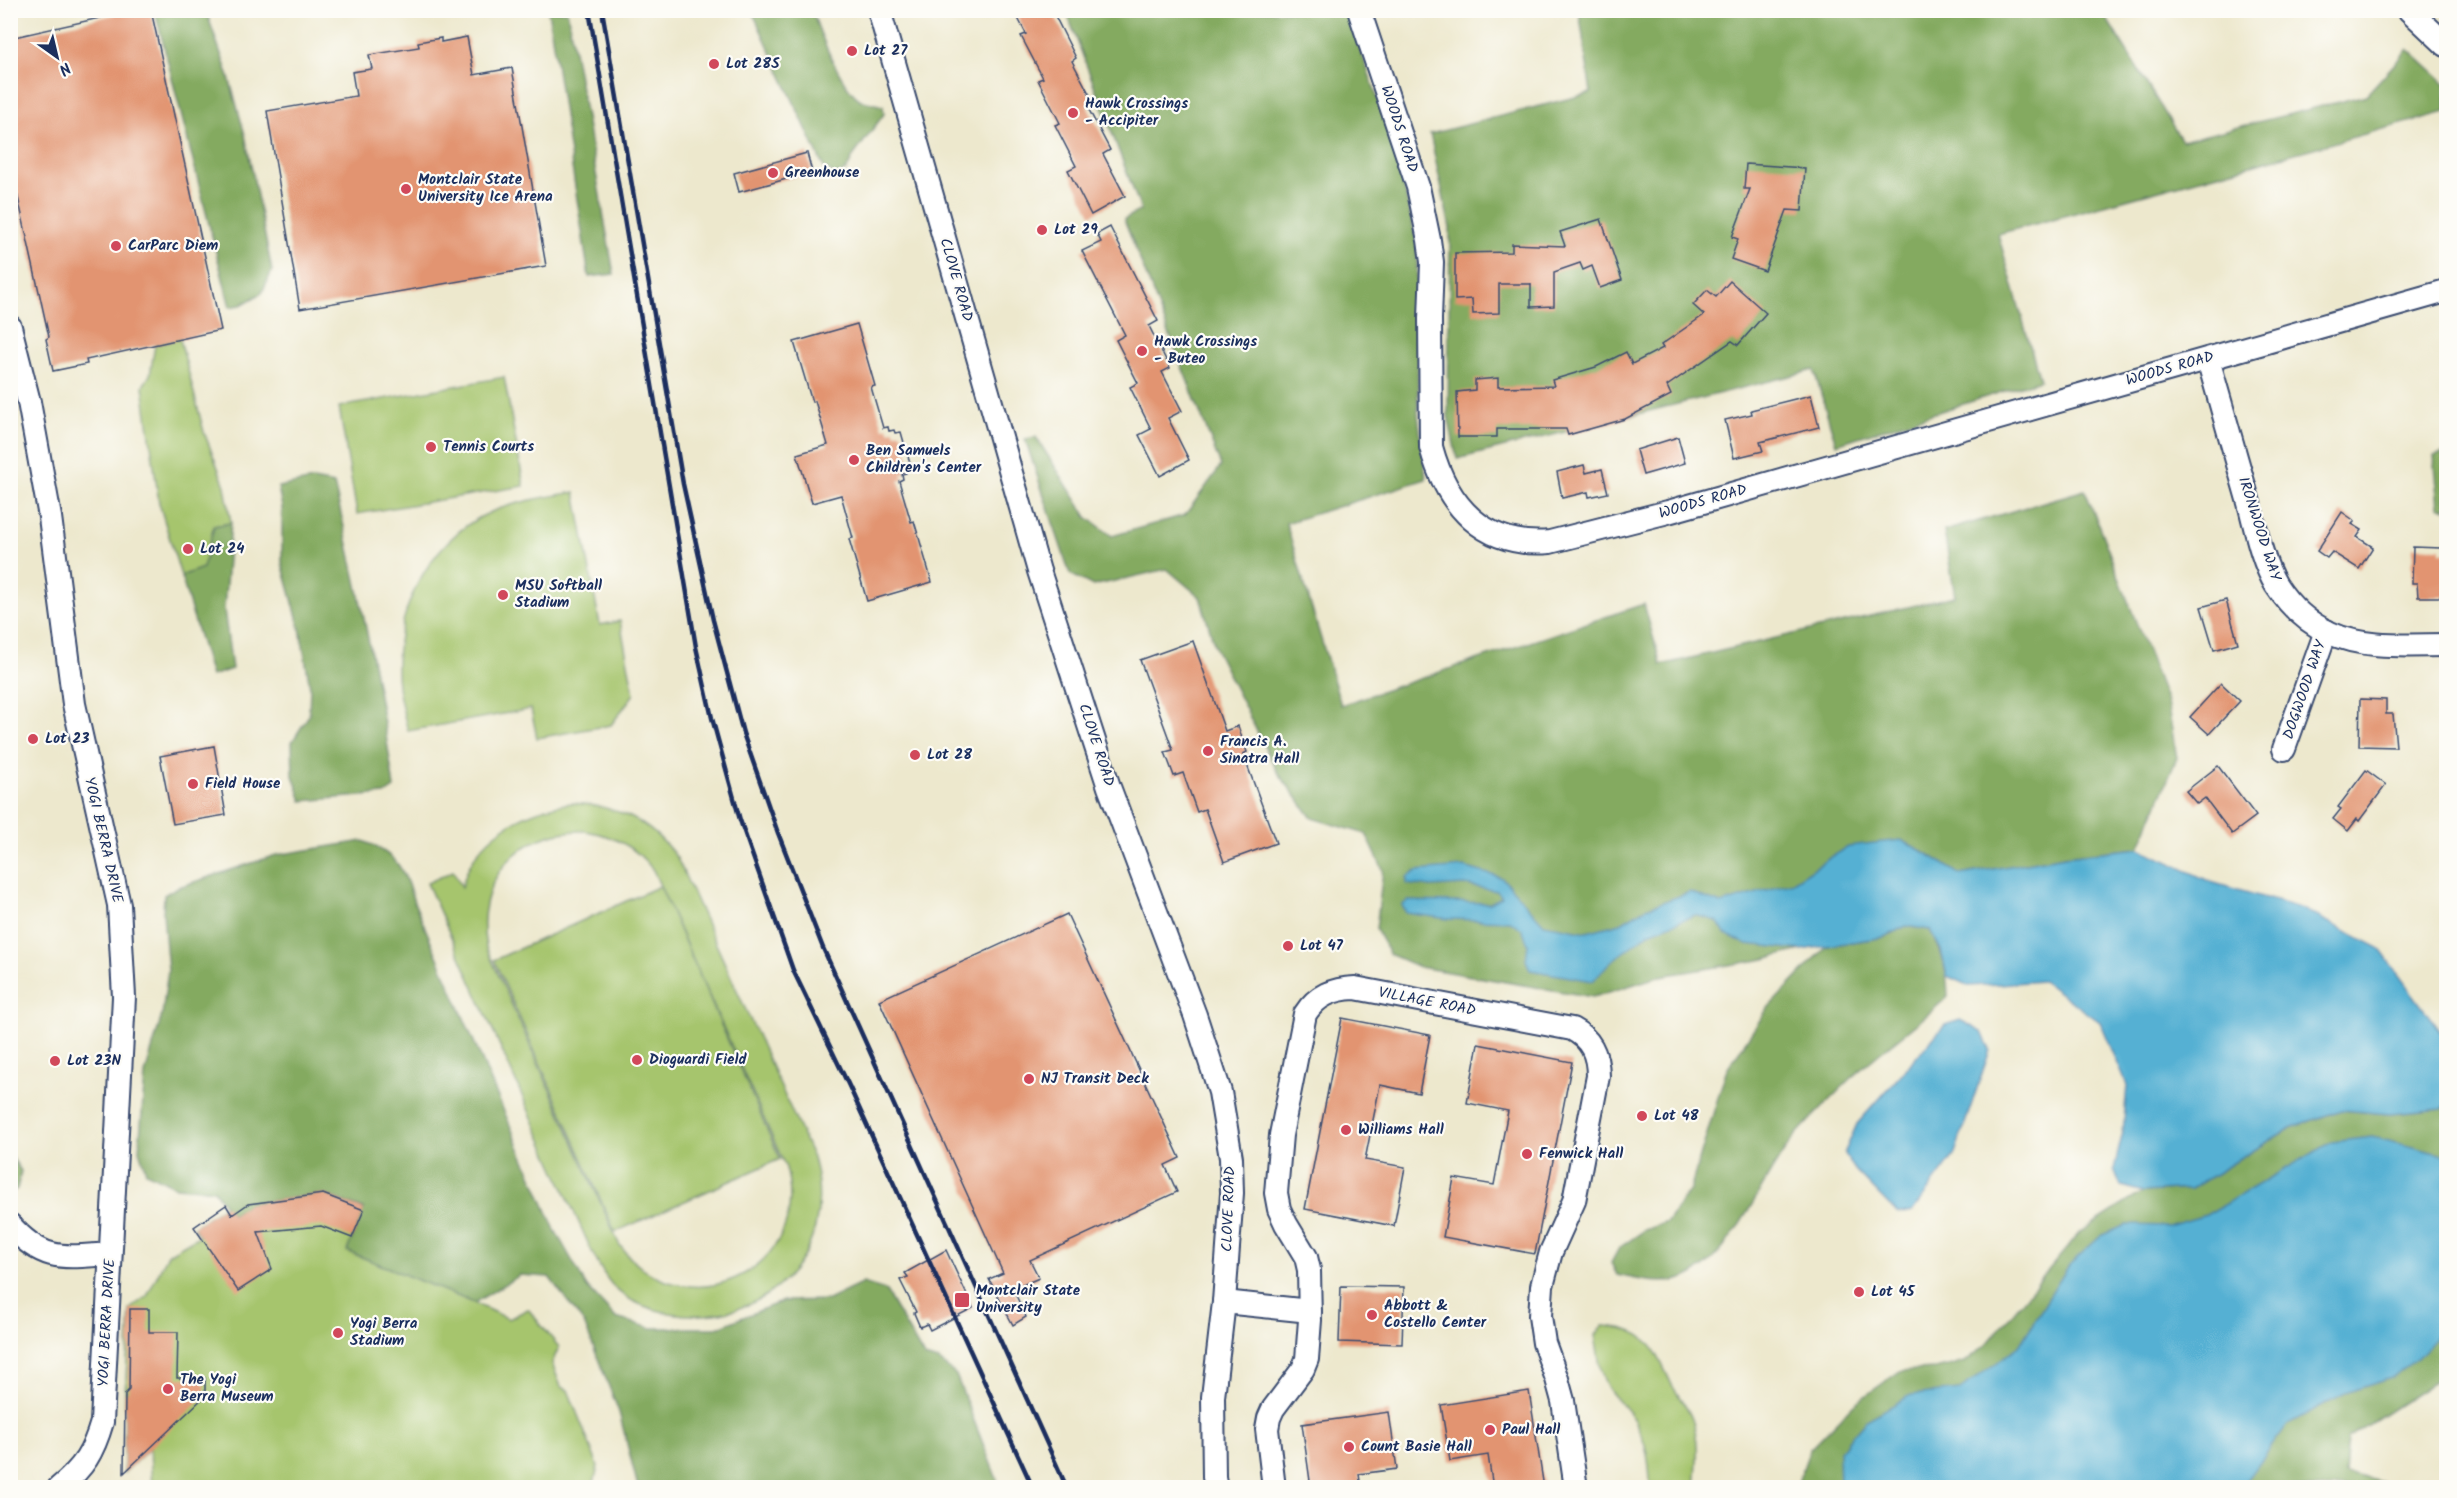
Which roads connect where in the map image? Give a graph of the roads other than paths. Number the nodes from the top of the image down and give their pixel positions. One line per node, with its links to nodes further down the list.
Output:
1 (879, 10): 13 (street, CLOVE ROAD)
2 (1359, 10): 7 (street, WOODS ROAD)
3 (2409, 10): 4 (street)
4 (2446, 45)
5 (2446, 291): 7 (street, WOODS ROAD)
6 (10, 327): 12 (street, YOGI BERRA DRIVE)
7 (2208, 358): 8 (street, IRONWOOD WAY)
8 (2326, 631): 9 (street, IRONWOOD WAY); 10 (street, DOGWOOD WAY)
9 (2446, 645)
10 (2284, 749)
11 (10, 1225): 12 (street)
12 (110, 1254): 15 (street, YOGI BERRA DRIVE)
13 (1224, 1302): 14 (street); 16 (street, CLOVE ROAD)
14 (1310, 1311): 17 (street, VILLAGE ROAD); 18 (street, VILLAGE ROAD)
15 (59, 1488)
16 (1216, 1488)
17 (1274, 1488)
18 (1576, 1488)

